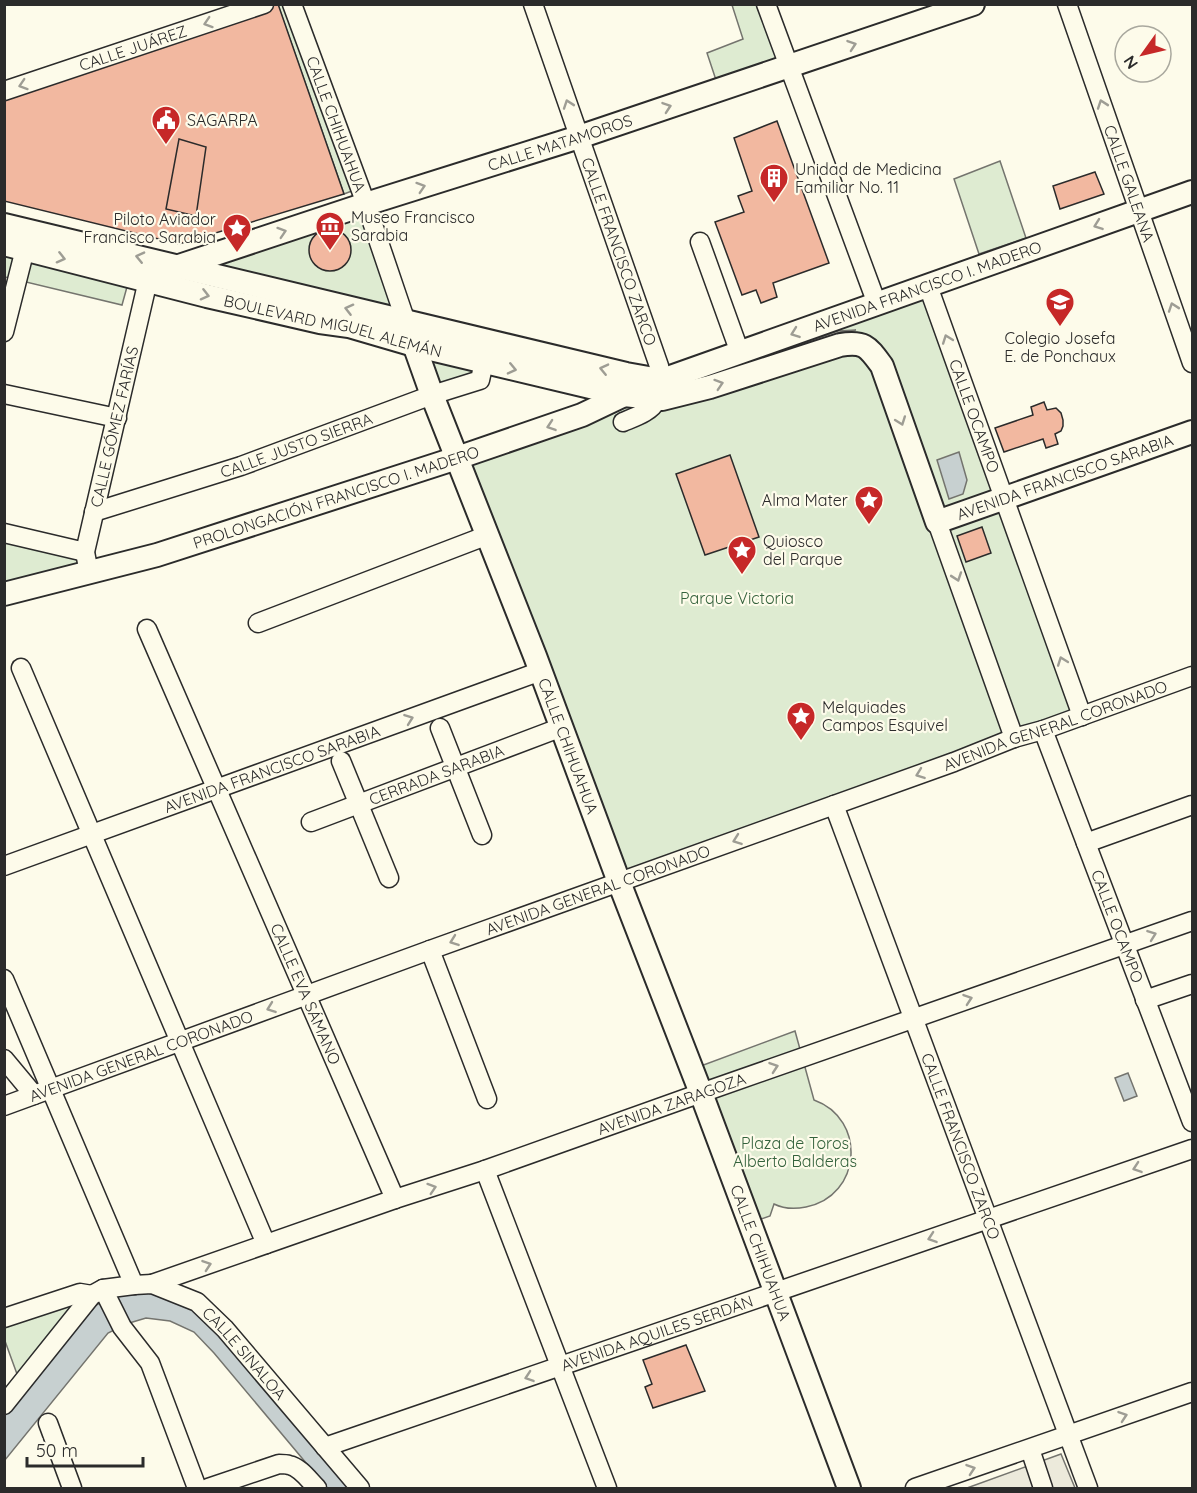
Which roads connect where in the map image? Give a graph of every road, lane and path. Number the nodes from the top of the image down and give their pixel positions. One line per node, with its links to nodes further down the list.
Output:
1 (264, 4): 8 (street, CALLE JUÁREZ, one-way to 8)
2 (292, 4): 11 (street, CALLE CHIHUAHUA)
3 (533, 4): 9 (street, CALLE FRANCISCO ZARCO, one-way to 3)
4 (766, 4): 7 (street)
5 (973, 4): 7 (main road, CALLE MATAMOROS, one-way to 5)
6 (1067, 4): 12 (street, CALLE GALEANA, one-way to 6)
7 (789, 66): 9 (main road, CALLE MATAMOROS, one-way to 7); 19 (street)
8 (4, 91)
9 (579, 136): 11 (main road, CALLE MATAMOROS, one-way to 9); 28 (street, CALLE FRANCISCO ZARCO)
10 (1192, 192): 12 (main road, AVENIDA FRANCISCO I. MADERO)
11 (366, 204): 16 (main road, CALLE MATAMOROS, one-way to 11); 20 (street, CALLE CHIHUAHUA)
12 (1139, 211): 18 (main road, AVENIDA FRANCISCO I. MADERO, one-way to 18); 26 (street, CALLE GALEANA, one-way to 12)
13 (4, 225): 16 (main road, BOULEVARD MIGUEL ALEMÁN, one-way to 13)
14 (700, 242): 24 (street)
15 (15, 247): 17 (main road, BOULEVARD MIGUEL ALEMÁN, one-way to 17); 22 (street)
16 (179, 266): 17 (main road, CALLE MATAMOROS); 20 (main road, BOULEVARD MIGUEL ALEMÁN, one-way to 16)
17 (148, 280): 21 (main road, BOULEVARD MIGUEL ALEMÁN, one-way to 21); 31 (street, CALLE GÓMEZ FARÍAS)
18 (928, 286): 19 (main road, AVENIDA FRANCISCO I. MADERO); 35 (street, CALLE OCAMPO, one-way to 18)
19 (877, 304): 24 (main road, AVENIDA FRANCISCO I. MADERO, one-way to 24)
20 (406, 322): 23 (main road, CALLE CHIHUAHUA); 28 (main road, BOULEVARD MIGUEL ALEMÁN, one-way to 20)
21 (349, 326): 23 (main road, BOULEVARD MIGUEL ALEMÁN); 27 (main road)
22 (4, 332)
23 (414, 345): 25 (main road, BOULEVARD MIGUEL ALEMÁN); 27 (main road, CALLE CHIHUAHUA)
24 (740, 353): 28 (main road, AVENIDA FRANCISCO I. MADERO)
25 (484, 362): 27 (street, CALLE JUSTO SIERRA); 30 (main road, BOULEVARD MIGUEL ALEMÁN, one-way to 30)
26 (1192, 363)
27 (430, 390): 34 (main road, CALLE CHIHUAHUA); 36 (street, CALLE JUSTO SIERRA)
28 (662, 390): 30 (main road, BOULEVARD MIGUEL ALEMÁN); 32 (street); 37 (main road, one-way to 37)
29 (4, 394): 31 (street)
30 (624, 395): 34 (main road, PROLONGACIÓN FRANCISCO I. MADERO, one-way to 34)
31 (117, 417): 36 (street, CALLE GÓMEZ FARÍAS)
32 (623, 422)
33 (1192, 432): 35 (main road, AVENIDA FRANCISCO SARABIA)
34 (457, 458): 39 (main road, CALLE CHIHUAHUA); 40 (main road, PROLONGACIÓN FRANCISCO I. MADERO)
35 (1004, 498): 37 (main road, AVENIDA FRANCISCO SARABIA); 47 (street, CALLE OCAMPO, one-way to 35)
36 (94, 512): 40 (street, CALLE GÓMEZ FARÍAS)
37 (937, 522): 51 (street, one-way to 51)
38 (4, 533): 40 (street)
39 (488, 535): 42 (street); 45 (main road, CALLE CHIHUAHUA)
40 (87, 563): 41 (main road, PROLONGACIÓN FRANCISCO I. MADERO)
41 (4, 594)
42 (258, 623)
43 (147, 629): 54 (street, CALLE EVA SÁMANO)
44 (21, 668): 59 (street)
45 (541, 671): 49 (main road, CALLE CHIHUAHUA); 54 (street, AVENIDA FRANCISCO SARABIA, one-way to 45)
46 (1192, 676): 47 (street, AVENIDA GENERAL CORONADO)
47 (1082, 716): 50 (street, AVENIDA GENERAL CORONADO)
48 (440, 728): 53 (street)
49 (562, 728): 53 (street, CERRADA SARABIA); 64 (main road, CALLE CHIHUAHUA)
50 (1043, 730): 51 (street, AVENIDA GENERAL CORONADO); 61 (street, CALLE OCAMPO)
51 (1014, 738): 56 (street, AVENIDA GENERAL CORONADO, one-way to 56)
52 (340, 761): 55 (street)
53 (455, 768): 55 (street, CERRADA SARABIA); 60 (street)
54 (216, 789): 59 (street, AVENIDA FRANCISCO SARABIA); 70 (street, CALLE EVA SÁMANO)
55 (358, 804): 58 (street, CERRADA SARABIA); 63 (street)
56 (834, 805): 64 (street, AVENIDA GENERAL CORONADO, one-way to 64); 72 (street, CALLE FRANCISCO ZARCO)
57 (1192, 805): 61 (street)
58 (311, 822)
59 (91, 835): 62 (street, AVENIDA FRANCISCO SARABIA); 73 (street)
60 (482, 836)
61 (1086, 843): 66 (street, CALLE OCAMPO)
62 (4, 866)
63 (389, 878)
64 (620, 882): 67 (street, AVENIDA GENERAL CORONADO, one-way to 67); 76 (main road, CALLE CHIHUAHUA)
65 (1192, 921): 66 (street, AVENIDA ZARAGOZA, one-way to 65)
66 (1124, 945): 71 (street, CALLE OCAMPO); 72 (street, AVENIDA ZARAGOZA, one-way to 66)
67 (430, 950): 70 (street, AVENIDA GENERAL CORONADO); 77 (street)
68 (4, 980): 75 (street)
69 (1192, 984): 71 (street)
70 (306, 996): 73 (street, AVENIDA GENERAL CORONADO, one-way to 73); 82 (street, CALLE EVA SÁMANO)
71 (1145, 1000): 79 (street, CALLE OCAMPO)
72 (913, 1018): 76 (street, AVENIDA ZARAGOZA, one-way to 72); 83 (street, CALLE FRANCISCO ZARCO)
73 (180, 1042): 75 (street, AVENIDA GENERAL CORONADO); 84 (street)
74 (4, 1059): 75 (street)
75 (43, 1092): 78 (street, AVENIDA GENERAL CORONADO); 85 (street)
76 (701, 1093): 81 (street, AVENIDA ZARAGOZA); 86 (main road, CALLE CHIHUAHUA)
77 (488, 1099)
78 (4, 1106)
79 (1192, 1122)
80 (1192, 1149): 83 (street, AVENIDA AQUILES SERDÁN, one-way to 83)
81 (485, 1170): 82 (street, AVENIDA ZARAGOZA, one-way to 81); 89 (street)
82 (395, 1199): 84 (street, AVENIDA ZARAGOZA)
83 (987, 1220): 86 (street, AVENIDA AQUILES SERDÁN, one-way to 86); 93 (street, CALLE FRANCISCO ZARCO)
84 (266, 1244): 85 (street, AVENIDA ZARAGOZA, one-way to 84)
85 (143, 1284): 87 (street, CALLE SINALOA); 94 (street, CALLE SINALOA)
86 (776, 1292): 89 (street, AVENIDA AQUILES SERDÁN); 102 (main road, CALLE CHIHUAHUA)
87 (101, 1294): 88 (street); 91 (street); 98 (street)
88 (6, 1313)
89 (560, 1366): 94 (street, AVENIDA AQUILES SERDÁN, one-way to 94); 101 (street)
90 (1192, 1392): 93 (street, one-way to 90)
91 (4, 1406)
92 (48, 1423): 97 (street)
93 (1068, 1436): 95 (street); 105 (street, CALLE FRANCISCO ZARCO)
94 (325, 1447): 100 (street, CALLE SINALOA)
95 (1030, 1449): 103 (street, one-way to 95); 104 (street)
96 (311, 1482): 99 (street)
97 (72, 1488)
98 (197, 1488)
99 (208, 1488)
100 (360, 1488)
101 (607, 1488)
102 (849, 1488)
103 (915, 1488)
104 (1041, 1488)
105 (1088, 1488)

